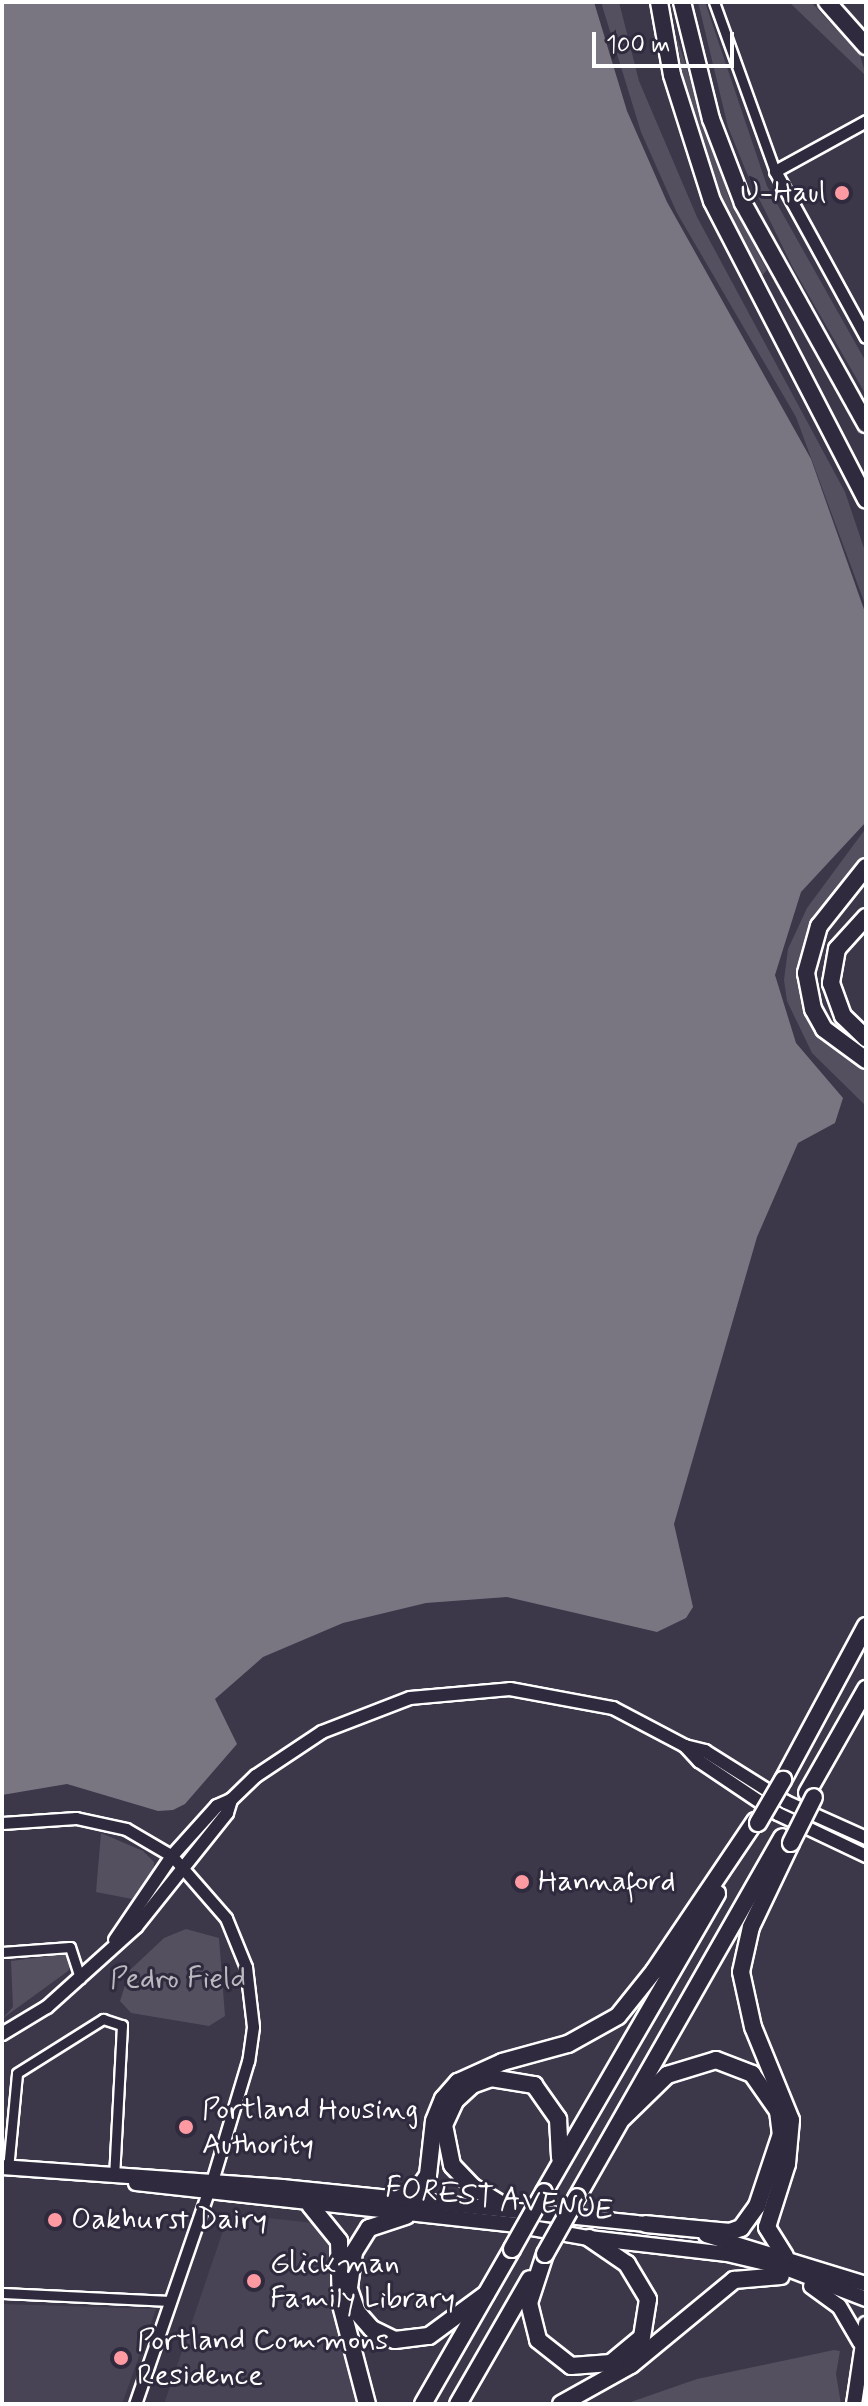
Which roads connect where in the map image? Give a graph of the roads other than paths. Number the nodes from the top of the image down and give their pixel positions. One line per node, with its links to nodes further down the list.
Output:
1 (659, 2): 10 (highway)
2 (682, 2): 9 (highway)
3 (714, 2): 7 (street)
4 (827, 2): 5 (highway)
5 (866, 46)
6 (866, 121): 7 (street)
7 (775, 171): 8 (street)
8 (866, 337)
9 (866, 424)
10 (863, 492): 11 (highway)
11 (866, 513)
12 (866, 867): 15 (highway)
13 (866, 917): 14 (highway)
14 (866, 1038)
15 (866, 1060)
16 (866, 1626): 20 (highway, bridge)
17 (866, 1689): 23 (highway)
18 (685, 1746): 19 (main road); 22 (main road); 25 (main road)
19 (231, 1800): 24 (main road); 26 (main road)
20 (757, 1822): 33 (highway); 36 (highway)
21 (2, 1823): 24 (street)
22 (866, 1838)
23 (787, 1840): 31 (highway); 44 (highway)
24 (172, 1856): 26 (street); 27 (main road)
25 (866, 1856)
26 (185, 1868): 27 (main road); 35 (street)
27 (114, 1943): 29 (main road)
28 (2, 1952): 29 (street)
29 (80, 1978): 30 (main road)
30 (2, 2034)
31 (623, 2118): 40 (highway); 43 (highway, bridge)
32 (4, 2169): 34 (main road, FOREST AVENUE); 34 (street)
33 (557, 2170): 38 (highway); 51 (highway, bridge)
34 (117, 2177): 35 (main road, FOREST AVENUE)
35 (210, 2186): 36 (main road, FOREST AVENUE); 37 (main road, FOREST AVENUE); 52 (street)
36 (398, 2199): 38 (main road, FOREST AVENUE)
37 (310, 2205): 39 (main road, FOREST AVENUE); 57 (highway)
38 (509, 2209): 40 (main road, FOREST AVENUE)
39 (406, 2216): 41 (main road, FOREST AVENUE); 51 (highway)
40 (646, 2224): 44 (main road, FOREST AVENUE)
41 (589, 2238): 42 (main road, FOREST AVENUE); 43 (highway)
42 (626, 2241): 47 (main road); 53 (main road, FOREST AVENUE)
43 (545, 2254): 59 (highway)
44 (785, 2256): 46 (main road, FOREST AVENUE)
45 (866, 2268): 46 (main road)
46 (844, 2275): 48 (main road, FOREST AVENUE)
47 (781, 2276): 49 (main road); 60 (highway)
48 (866, 2284)
49 (811, 2286): 53 (main road); 55 (main road)
50 (2, 2293): 52 (street)
51 (486, 2294): 58 (highway)
52 (171, 2301): 56 (street)
53 (866, 2302)
54 (866, 2324): 55 (main road)
55 (860, 2342): 61 (main road)
56 (135, 2404)
57 (367, 2404)
58 (423, 2404)
59 (458, 2404)
60 (561, 2404)
61 (854, 2404)

